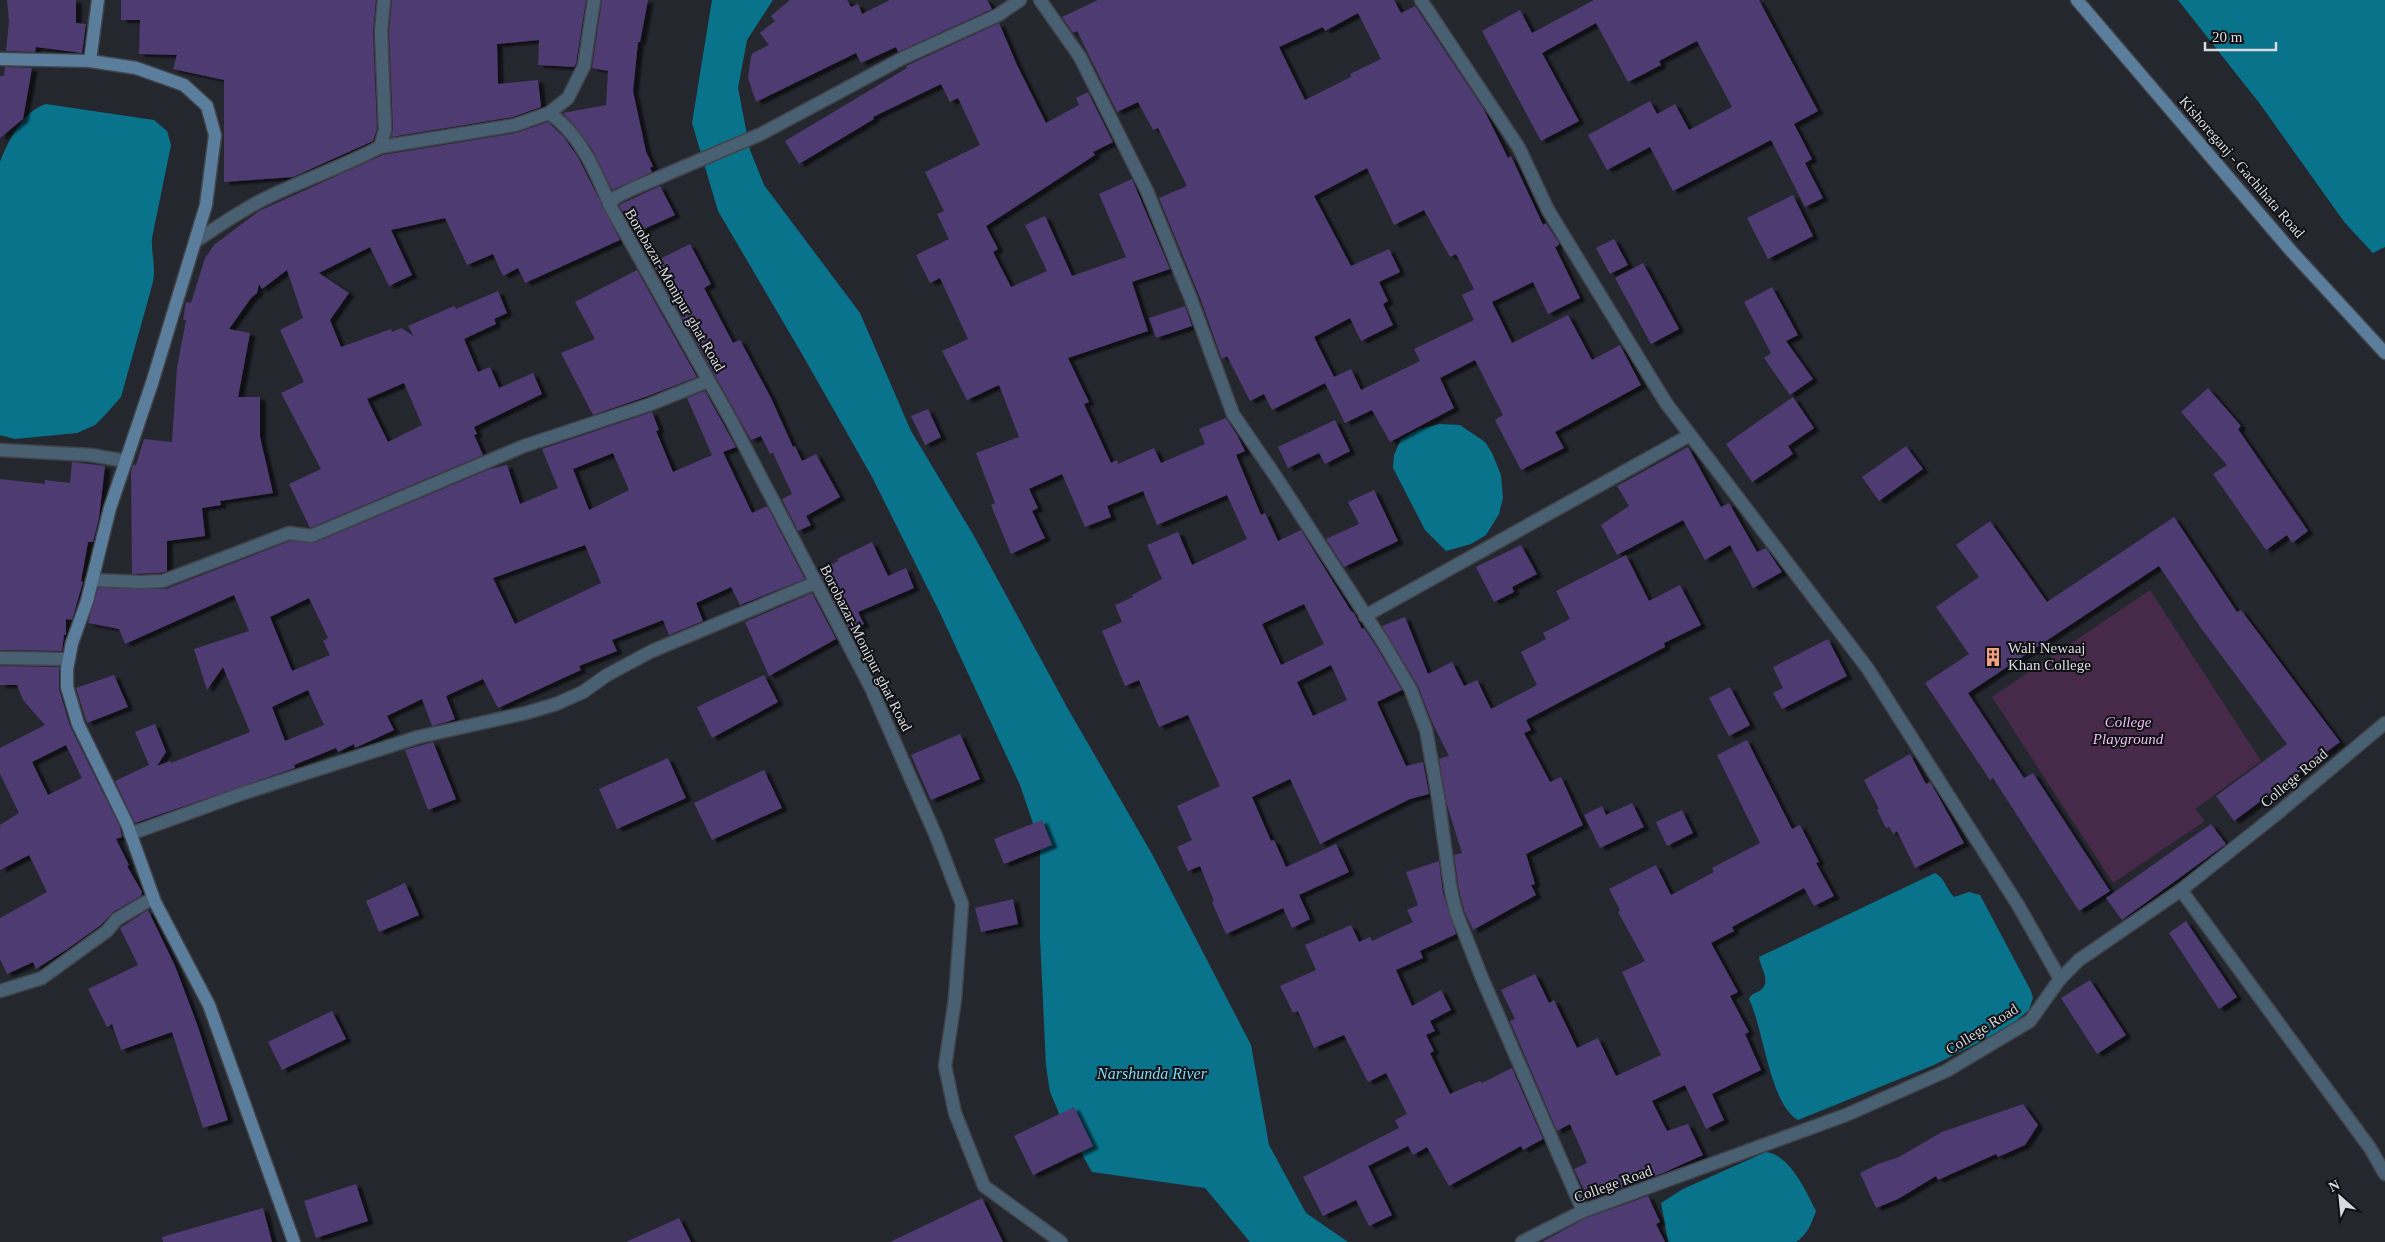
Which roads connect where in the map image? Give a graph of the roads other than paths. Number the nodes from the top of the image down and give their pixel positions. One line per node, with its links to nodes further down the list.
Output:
1 (98, 0): 9 (main road)
2 (384, 0): 11 (street)
3 (594, 0): 10 (street)
4 (1020, 0): 12 (street, Borobazar-Monipur ghat Road)
5 (1040, 0): 21 (street)
6 (1421, 0): 16 (street)
7 (2077, 0): 14 (main road, Kishoreganj - Gachihata Road)
8 (0, 59): 9 (main road)
9 (90, 61): 13 (main road)
10 (549, 113): 11 (street); 12 (street)
11 (380, 147): 13 (street)
12 (609, 203): 15 (street, Borobazar-Monipur ghat Road)
13 (196, 241): 18 (main road)
14 (2385, 353)
15 (708, 381): 19 (street); 20 (street, Borobazar-Monipur ghat Road)
16 (1690, 435): 21 (street); 28 (street)
17 (0, 450): 18 (street)
18 (126, 461): 19 (main road)
19 (92, 580): 23 (main road)
20 (815, 583): 25 (street); 33 (street, Borobazar-Monipur ghat Road)
21 (1366, 616): 31 (street)
22 (0, 658): 23 (street)
23 (69, 659): 25 (main road)
24 (2385, 723): 26 (street, College Road)
25 (130, 834): 27 (main road)
26 (2181, 890): 28 (street, College Road); 30 (street)
27 (153, 898): 29 (street); 32 (main road)
28 (2060, 979): 31 (street, College Road)
29 (0, 991)
30 (2385, 1174)
31 (1584, 1211): 34 (street, College Road)
32 (294, 1242)
33 (1061, 1242)
34 (1522, 1242)

